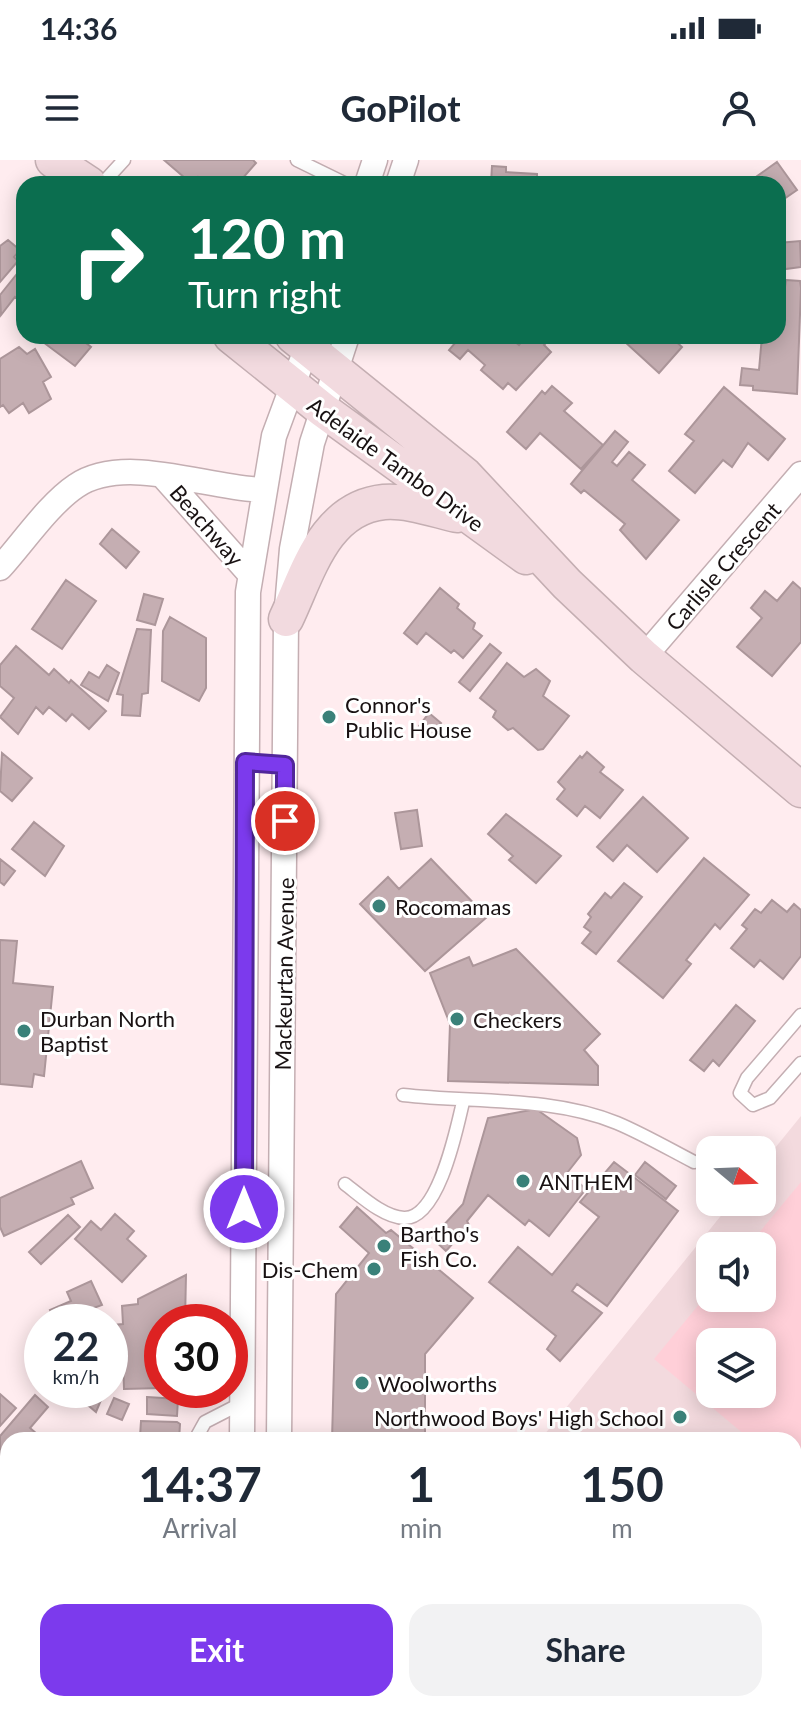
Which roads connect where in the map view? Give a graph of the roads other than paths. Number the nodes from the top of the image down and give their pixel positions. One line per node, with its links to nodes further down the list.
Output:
1 (124, 160): 3 (lane)
2 (297, 160): 4 (lane)
3 (109, 176)
4 (330, 176)
5 (241, 344): 10 (street, Adelaide Tambo Drive)
6 (303, 344): 10 (street, Mackeurtan Avenue)
7 (308, 344): 9 (street, Adelaide Tambo Drive)
8 (344, 344): 9 (street)
9 (336, 369): 11 (street, Mackeurtan Avenue); 18 (street, Adelaide Tambo Drive)
10 (292, 387): 11 (street, Adelaide Tambo Drive); 14 (street, Mackeurtan Avenue)
11 (323, 410): 15 (street, Adelaide Tambo Drive); 19 (street, Mackeurtan Avenue)
12 (801, 474): 20 (street, Carlisle Crescent)
13 (163, 476): 14 (street, Beachway); 16 (street, Beachway); 17 (street, Beachway)
14 (264, 490): 17 (street, Mackeurtan Avenue)
15 (465, 516): 18 (street, Adelaide Tambo Drive); 19 (street)
16 (0, 568)
17 (250, 574): 21 (street, Mackeurtan Avenue)
18 (567, 584): 20 (street, Adelaide Tambo Drive)
19 (286, 619): 22 (street, Mackeurtan Avenue)
20 (644, 657): 23 (street, Adelaide Tambo Drive)
21 (245, 762): 22 (street); 30 (street, Mackeurtan Avenue)
22 (285, 765): 35 (street, Mackeurtan Avenue)
23 (801, 790)
24 (801, 1015): 25 (lane)
25 (801, 1063)
26 (403, 1095): 27 (lane)
27 (463, 1102): 28 (lane); 29 (lane)
28 (694, 1162)
29 (345, 1184)
30 (242, 1304)
31 (232, 1408): 33 (lane)
32 (242, 1408): 34 (street, Mackeurtan Avenue)
33 (199, 1432)
34 (242, 1432)
35 (279, 1432)

